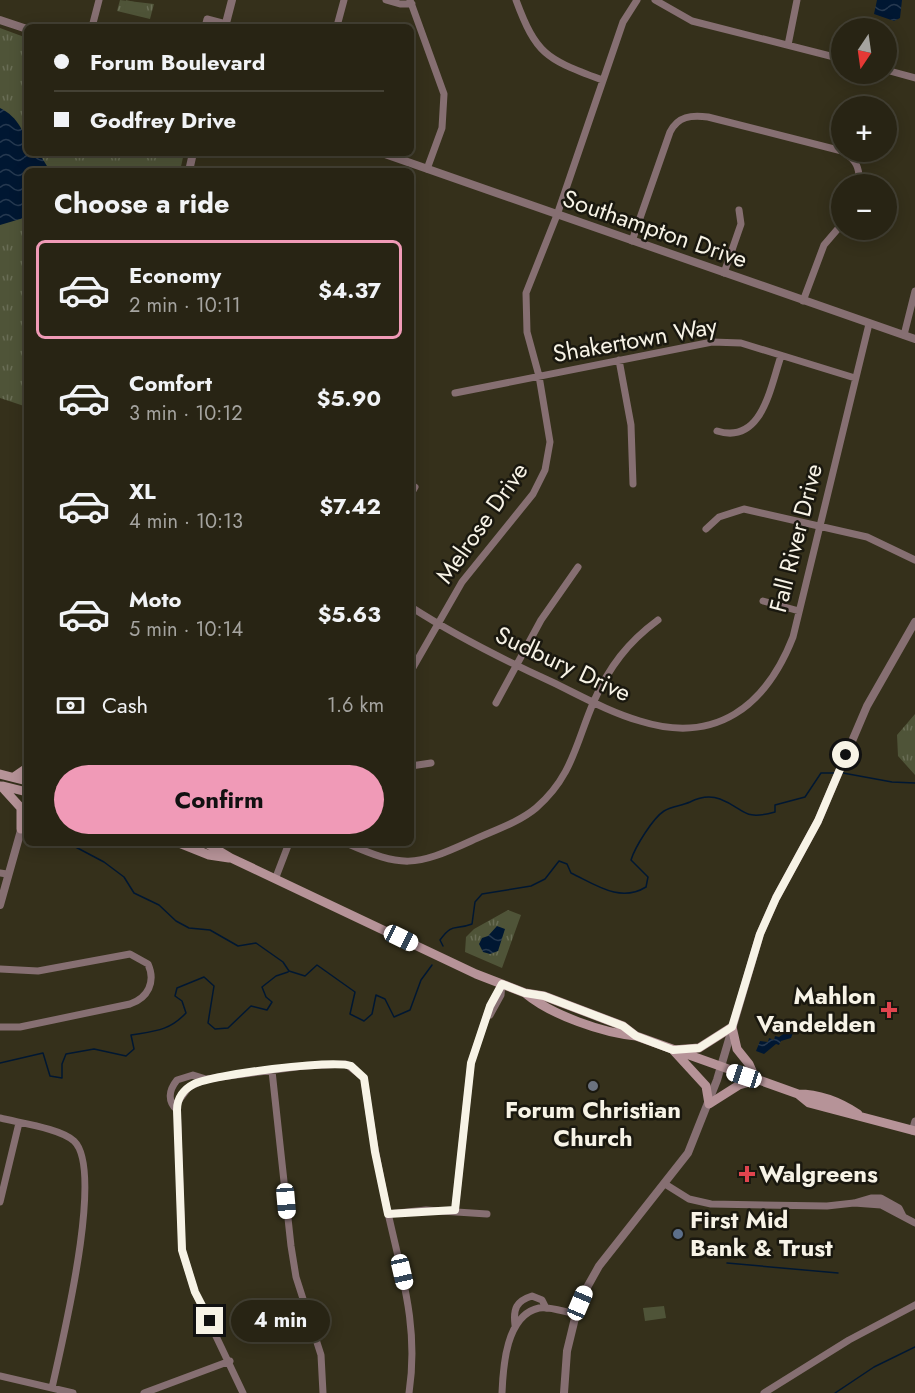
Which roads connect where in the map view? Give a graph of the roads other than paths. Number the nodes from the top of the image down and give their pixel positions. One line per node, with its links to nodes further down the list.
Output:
1 (99, 0): 11 (street)
2 (232, 0): 14 (street)
3 (344, 0): 15 (street)
4 (387, 0): 9 (street)
5 (516, 0): 21 (street)
6 (637, 0): 21 (street, Melrose Drive)
7 (655, 0): 17 (street)
8 (797, 0): 17 (street)
9 (411, 2): 24 (street)
10 (0, 20): 16 (street)
11 (93, 24)
12 (206, 24): 13 (street)
13 (223, 24)
14 (226, 24)
15 (338, 24)
16 (24, 28)
17 (788, 45): 18 (street)
18 (831, 56)
19 (897, 73): 20 (street)
20 (915, 78)
21 (602, 80): 26 (street, Melrose Drive)
22 (831, 148): 28 (street)
23 (390, 156): 24 (street, Southampton Drive)
24 (427, 169): 26 (street, Southampton Drive)
25 (739, 210): 29 (street)
26 (557, 215): 28 (street, Southampton Drive); 37 (street, Melrose Drive)
27 (831, 237): 31 (street)
28 (632, 241): 29 (street, Southampton Drive)
29 (724, 273): 31 (street, Southampton Drive)
30 (915, 291): 33 (street)
31 (803, 301): 32 (street, Southampton Drive)
32 (869, 324): 33 (street, Southampton Drive); 38 (street, Fall River Drive)
33 (904, 335): 34 (street, Southampton Drive)
34 (915, 339)
35 (782, 356): 36 (street, Shakertown Way); 38 (street, Shakertown Way); 40 (street)
36 (619, 360): 37 (street, Shakertown Way); 41 (street)
37 (539, 376): 39 (street, Shakertown Way); 51 (street, Melrose Drive)
38 (855, 378): 42 (street, Fall River Drive)
39 (454, 393)
40 (717, 431)
41 (633, 484)
42 (819, 527): 43 (street); 44 (street); 48 (street, Fall River Drive)
43 (706, 529)
44 (915, 560)
45 (578, 567): 52 (street)
46 (763, 601): 48 (street)
47 (414, 609): 51 (street, Sudbury Drive)
48 (799, 611): 56 (street, Fall River Drive)
49 (658, 620): 55 (street)
50 (915, 622): 82 (street)
51 (438, 625): 52 (street, Sudbury Drive); 53 (street, Melrose Drive)
52 (515, 665): 54 (street); 55 (street, Sudbury Drive)
53 (414, 666)
54 (496, 703)
55 (593, 703): 56 (street, Sudbury Drive); 71 (street)
56 (708, 724)
57 (431, 763): 58 (street)
58 (414, 766)
59 (24, 770): 61 (main road)
60 (0, 774): 61 (main road)
61 (14, 777): 62 (main road)
62 (24, 780)
63 (0, 785): 64 (main road); 65 (main road)
64 (24, 791)
65 (24, 826): 73 (street)
66 (186, 846): 72 (main road)
67 (212, 846): 72 (main road)
68 (288, 846): 74 (street)
69 (353, 846): 71 (street)
70 (370, 846): 71 (street)
71 (367, 852)
72 (231, 858): 74 (main road)
73 (4, 874): 75 (street)
74 (276, 877): 77 (main road)
75 (0, 905)
76 (0, 969): 81 (street)
77 (502, 984): 78 (main road); 97 (street)
78 (525, 993): 79 (main road); 80 (main road)
79 (556, 1011): 80 (main road); 83 (main road)
80 (592, 1014): 83 (main road)
81 (0, 1027)
82 (732, 1027): 84 (main road); 85 (street); 88 (main road)
83 (636, 1036): 84 (main road)
84 (673, 1050): 85 (main road); 89 (main road)
85 (721, 1068): 88 (main road); 89 (street)
86 (272, 1071): 87 (street); 98 (street); 111 (street)
87 (206, 1079): 90 (street); 90 (street)
88 (756, 1080): 89 (main road); 94 (main road)
89 (709, 1104): 95 (street)
90 (177, 1110): 105 (street)
91 (0, 1118): 93 (street)
92 (915, 1121): 94 (street)
93 (19, 1123): 96 (street); 107 (street)
94 (914, 1132)
95 (665, 1184): 100 (street); 103 (street)
96 (0, 1202)
97 (455, 1210): 98 (street); 99 (street)
98 (388, 1214): 112 (street)
99 (487, 1214)
100 (915, 1223)
101 (915, 1305): 115 (street)
102 (546, 1308): 103 (street); 104 (street); 104 (street)
103 (576, 1314): 114 (street)
104 (515, 1325): 113 (street)
105 (230, 1361): 109 (street); 110 (street)
106 (0, 1376): 107 (street)
107 (52, 1388): 108 (street)
108 (73, 1393)
109 (144, 1393)
110 (243, 1393)
111 (322, 1393)
112 (409, 1393)
113 (502, 1393)
114 (564, 1393)
115 (764, 1393)

